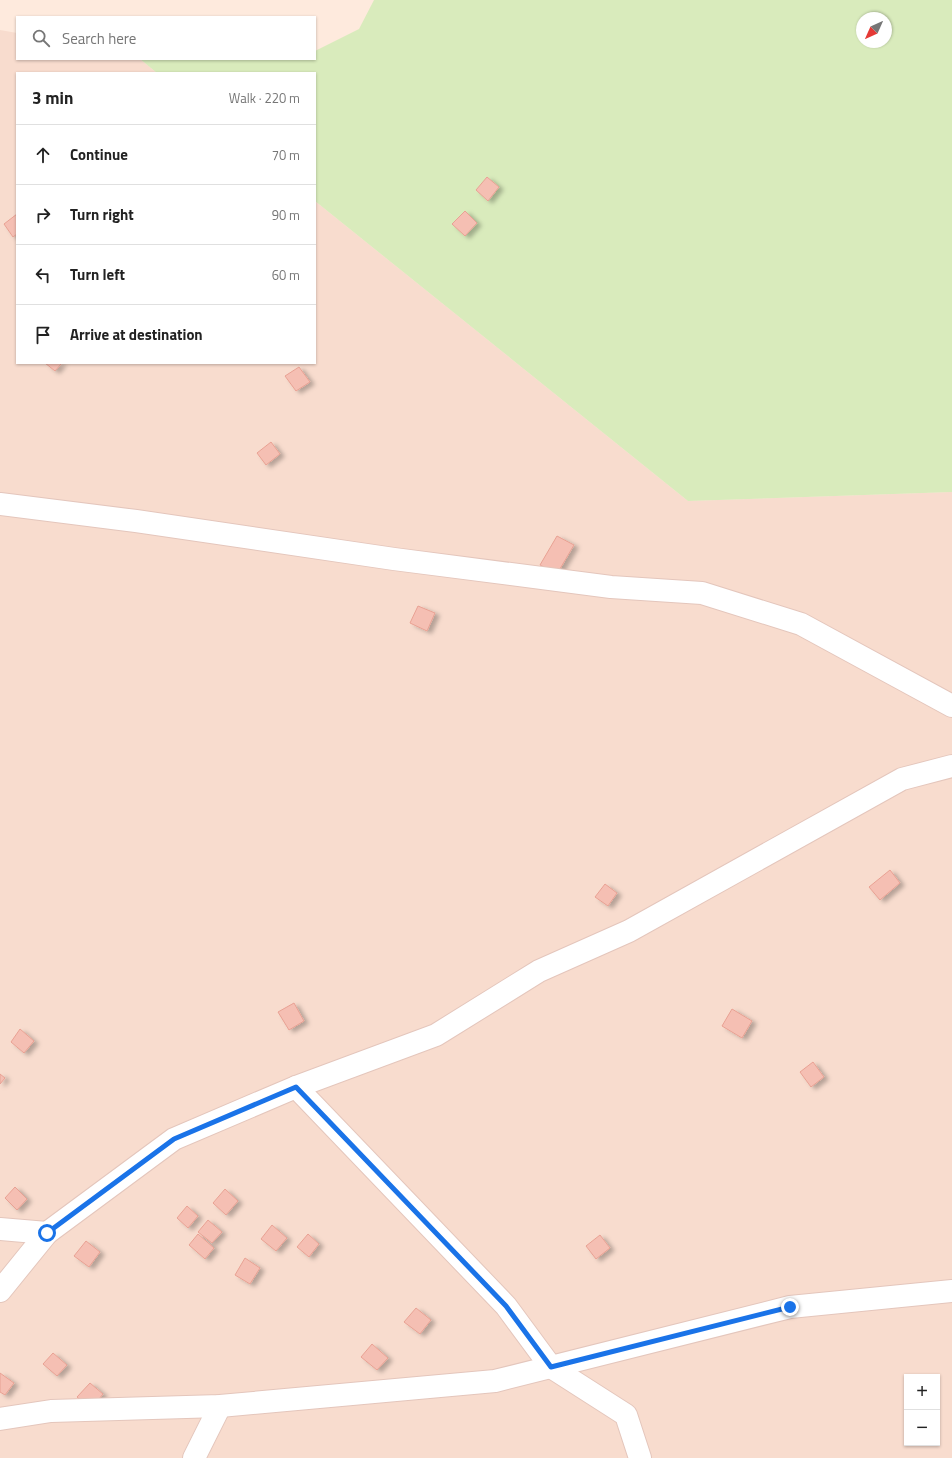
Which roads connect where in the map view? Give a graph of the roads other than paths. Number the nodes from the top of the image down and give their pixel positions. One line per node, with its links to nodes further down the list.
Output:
1 (0, 504): 2 (street)
2 (952, 706)
3 (952, 766): 4 (street)
4 (296, 1087): 6 (street); 9 (street)
5 (0, 1229): 6 (street)
6 (47, 1233): 7 (street)
7 (0, 1291)
8 (952, 1291): 9 (street)
9 (551, 1367): 10 (street); 13 (street)
10 (220, 1406): 11 (street); 12 (street)
11 (0, 1419)
12 (194, 1458)
13 (640, 1458)

